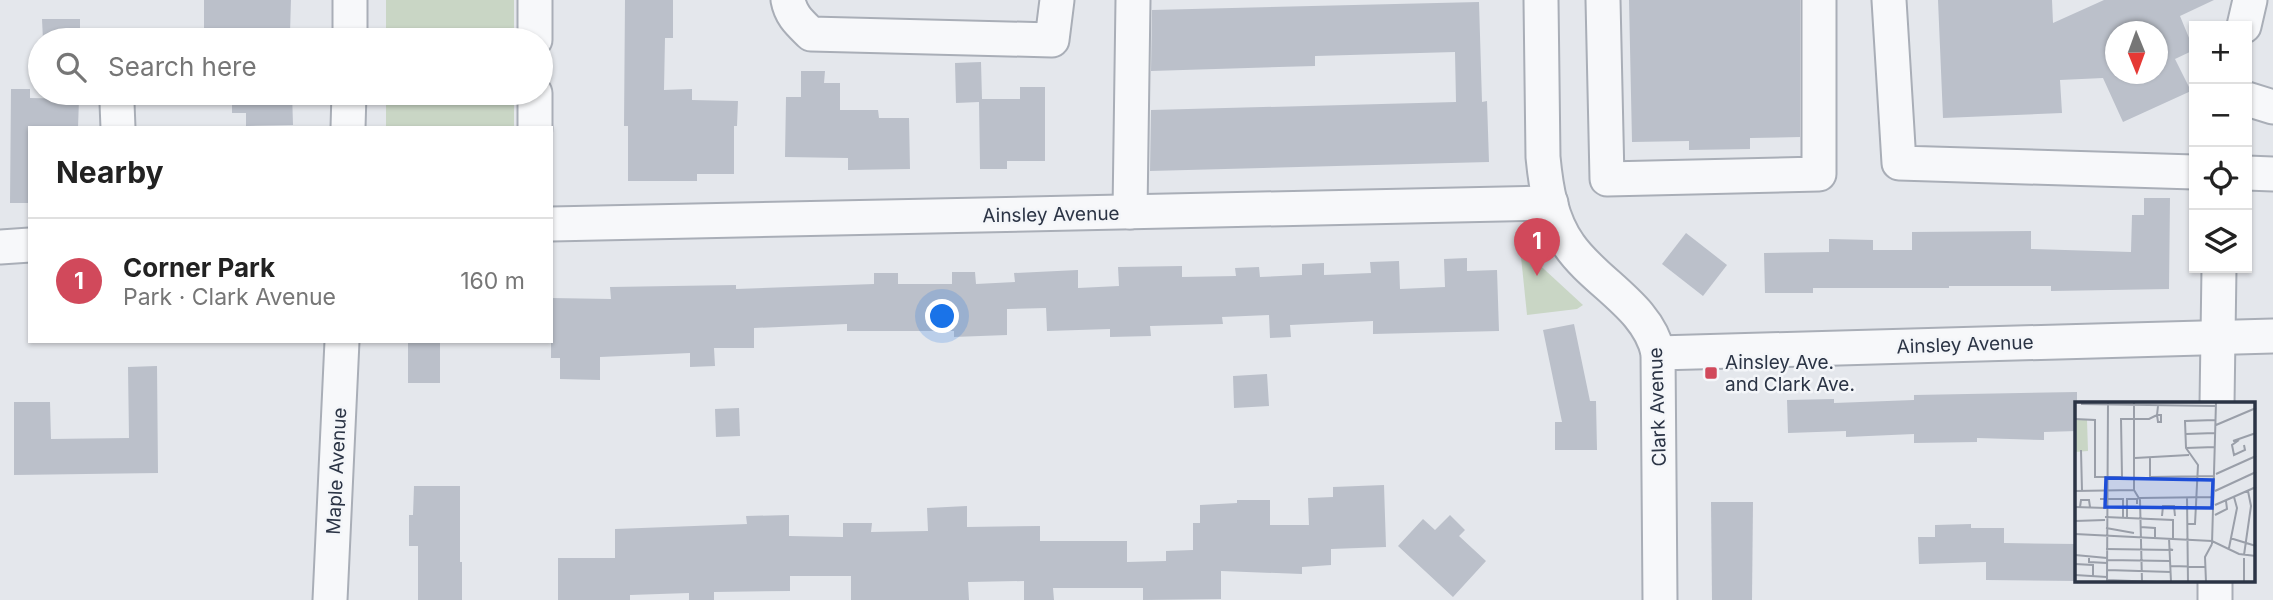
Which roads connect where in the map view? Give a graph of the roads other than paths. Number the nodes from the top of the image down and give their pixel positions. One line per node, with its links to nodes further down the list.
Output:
1 (350, 0): 12 (street)
2 (535, 0): 13 (street)
3 (788, 0): 4 (street)
4 (1057, 0)
5 (1133, 0): 24 (street)
6 (1541, 0): 23 (street, Clark Avenue)
7 (1603, 0): 8 (street)
8 (1819, 0)
9 (1889, 0): 20 (street)
10 (2250, 0): 11 (street)
11 (2245, 21)
12 (349, 28)
13 (535, 28)
14 (2252, 101): 17 (street)
15 (349, 105): 18 (street)
16 (535, 105): 19 (street)
17 (2273, 107)
18 (348, 126)
19 (535, 126)
20 (2189, 172)
21 (2252, 173): 22 (street)
22 (2273, 174)
23 (1550, 204): 24 (street, Ainsley Avenue); 32 (street, Clark Avenue)
24 (1130, 212): 25 (street, Ainsley Avenue)
25 (553, 224)
26 (28, 245): 27 (street)
27 (0, 247)
28 (2219, 273): 30 (street)
29 (2273, 336): 30 (street, Ainsley Avenue)
30 (2218, 337): 32 (street, Ainsley Avenue); 33 (street)
31 (342, 343): 35 (street, Maple Avenue)
32 (1657, 353): 36 (street, Clark Avenue)
33 (2217, 402)
34 (2215, 582): 37 (street)
35 (330, 600)
36 (1660, 600)
37 (2215, 600)

